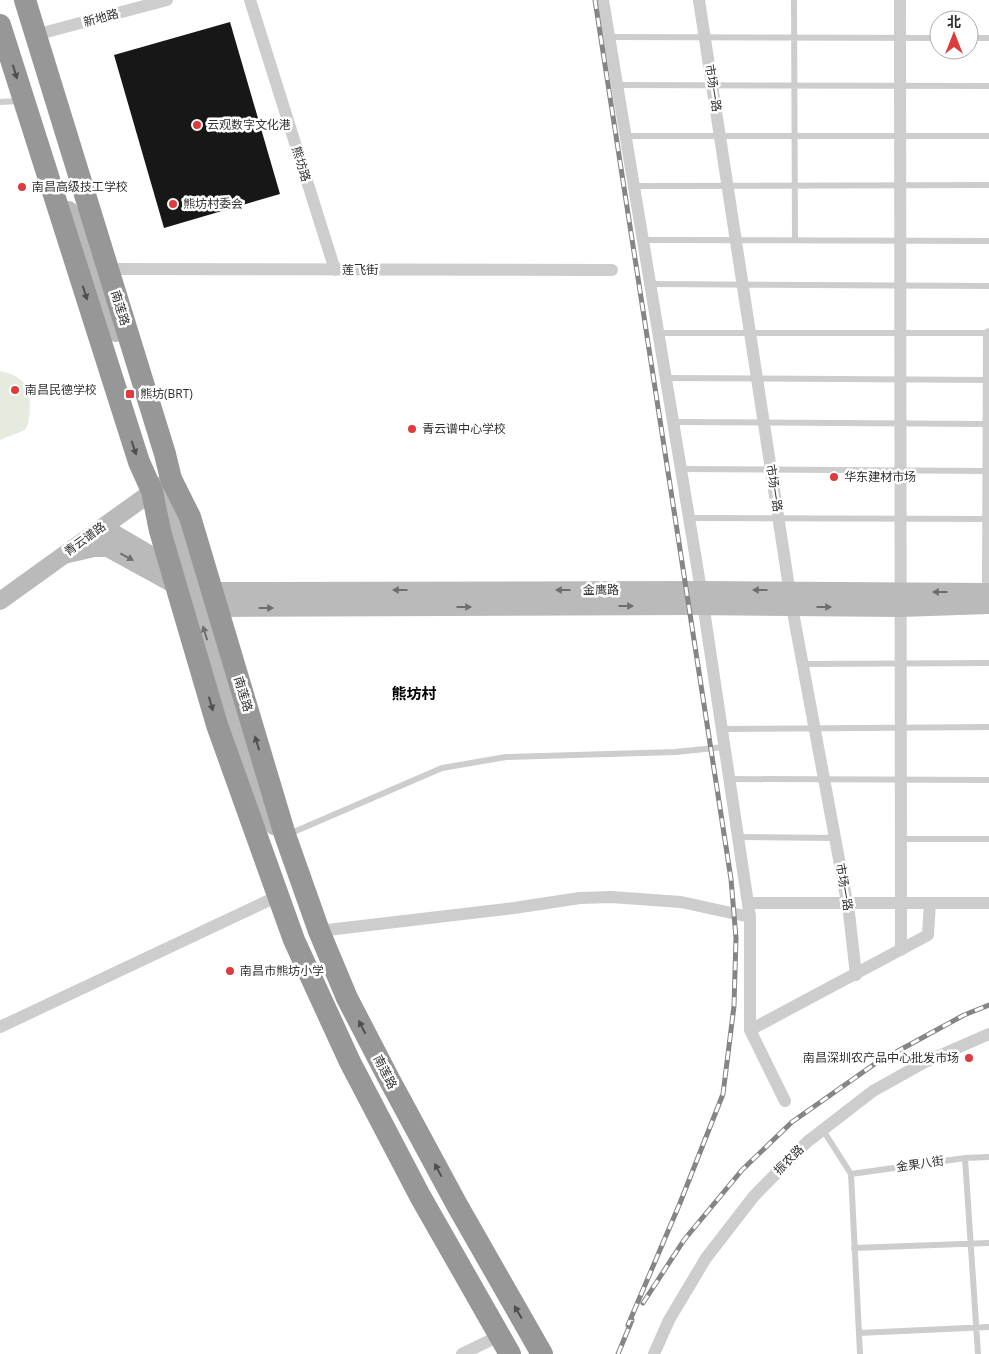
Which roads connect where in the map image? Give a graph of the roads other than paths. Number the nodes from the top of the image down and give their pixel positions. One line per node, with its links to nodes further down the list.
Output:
1 (24, 0): 9 (highway, 南莲路)
2 (167, 0): 9 (street, 新地路)
3 (250, 0): 38 (street, 熊坊路)
4 (604, 0): 10 (street)
5 (699, 0): 11 (street, 市场一路)
6 (794, 0): 12 (lane)
7 (900, 0): 13 (street)
8 (0, 25): 20 (highway, 南莲路, one-way to 20)
9 (35, 35): 37 (highway, 南莲路)
10 (610, 37): 11 (lane); 15 (street)
11 (705, 37): 12 (lane); 16 (street, 市场一路)
12 (794, 38): 13 (lane); 17 (lane)
13 (900, 38): 14 (lane); 18 (street)
14 (929, 38)
15 (618, 86): 16 (lane); 22 (street)
16 (712, 86): 17 (lane); 23 (street, 市场一路)
17 (795, 86): 18 (lane); 24 (lane)
18 (900, 86): 19 (lane); 25 (street)
19 (989, 86)
20 (24, 101): 21 (lane); 61 (highway, 南莲路, one-way to 61)
21 (0, 102)
22 (626, 136): 23 (lane); 29 (street)
23 (720, 136): 24 (lane); 30 (street, 市场一路)
24 (795, 136): 25 (lane); 31 (lane)
25 (900, 136): 26 (lane); 27 (street)
26 (989, 136)
27 (900, 185): 28 (lane); 31 (lane); 35 (street)
28 (989, 185)
29 (634, 186): 30 (lane); 32 (street)
30 (728, 186): 31 (lane); 33 (street, 市场一路)
31 (795, 186): 34 (lane)
32 (643, 240): 33 (lane); 40 (street)
33 (736, 240): 34 (lane); 41 (street, 市场一路)
34 (795, 240): 35 (lane)
35 (900, 240): 36 (lane); 42 (street)
36 (989, 241)
37 (108, 269): 38 (street, 莲飞街); 60 (highway, 南莲路)
38 (335, 270): 39 (street, 莲飞街)
39 (612, 270)
40 (650, 284): 41 (lane); 44 (street)
41 (743, 285): 42 (lane); 45 (street, 市场一路)
42 (900, 286): 43 (lane); 46 (street)
43 (989, 286)
44 (658, 333): 45 (lane); 48 (street)
45 (750, 333): 46 (lane); 49 (street, 市场一路)
46 (900, 334): 47 (lane); 50 (street)
47 (989, 334): 51 (street)
48 (666, 378): 49 (lane); 52 (street)
49 (757, 379): 50 (lane); 53 (street, 市场一路)
50 (900, 380): 51 (lane); 54 (street)
51 (989, 380): 55 (street)
52 (673, 422): 53 (lane); 56 (street)
53 (764, 423): 54 (lane); 57 (street, 市场一路)
54 (900, 424): 55 (lane); 58 (street)
55 (989, 424): 59 (street)
56 (681, 469): 57 (lane); 62 (street)
57 (771, 470): 58 (lane); 63 (street, 市场一路)
58 (900, 471): 59 (lane); 64 (street)
59 (989, 471): 65 (street)
60 (171, 478): 61 (street, 青云谱路); 68 (highway, 南莲路)
61 (152, 491): 66 (street, 青云谱路); 68 (highway, 南莲路)
62 (689, 518): 63 (lane); 70 (street)
63 (778, 518): 64 (lane); 71 (street, 市场一路)
64 (900, 518): 65 (lane); 72 (street)
65 (989, 519): 69 (street)
66 (88, 538): 67 (street, 青云谱路); 68 (street)
67 (64, 555): 68 (street, one-way to 68); 73 (street, 青云谱路)
68 (193, 587): 70 (street, 金鹰路); 86 (highway, 南莲路, one-way to 68); 91 (street, one-way to 68); 92 (highway, 南莲路, one-way to 92)
69 (989, 596): 72 (street, 金鹰路)
70 (702, 598): 71 (street, 金鹰路); 80 (street)
71 (791, 599): 72 (street, 金鹰路); 74 (street, 市场一路)
72 (900, 600): 75 (street)
73 (0, 601)
74 (802, 664): 75 (lane); 79 (street, 市场一路)
75 (900, 664): 76 (lane); 78 (street)
76 (989, 664)
77 (989, 726): 78 (lane)
78 (900, 727): 79 (lane); 84 (street)
79 (814, 728): 80 (lane); 83 (street, 市场一路)
80 (722, 729): 81 (street)
81 (725, 747): 82 (street); 86 (lane)
82 (730, 780): 83 (lane); 87 (street)
83 (824, 780): 84 (lane); 88 (street, 市场一路)
84 (901, 780): 85 (lane); 90 (street)
85 (989, 780)
86 (285, 835): 91 (highway, 南莲路)
87 (738, 837): 88 (lane); 93 (street)
88 (835, 838): 94 (street, 市场一路)
89 (989, 838): 90 (lane)
90 (901, 839): 95 (street)
91 (304, 891): 99 (highway, 南莲路)
92 (278, 896): 102 (street); 116 (highway, 南莲路)
93 (748, 903): 94 (street); 98 (street)
94 (847, 903): 95 (street); 101 (street, 市场一路)
95 (901, 903): 96 (street); 100 (street)
96 (930, 903): 97 (street); 100 (street)
97 (989, 903)
98 (750, 917): 99 (street); 103 (street)
99 (319, 931): 118 (highway, 南莲路, one-way to 99)
100 (901, 950): 101 (street)
101 (856, 975): 103 (street)
102 (0, 1027)
103 (750, 1030): 105 (street)
104 (989, 1034): 106 (street, 振农路)
105 (785, 1100)
106 (823, 1130): 109 (lane); 119 (street, 振农路)
107 (965, 1158): 108 (lane, 金果八街); 109 (lane, 金果八街); 111 (lane)
108 (989, 1158)
109 (851, 1174): 112 (lane)
110 (989, 1243): 111 (lane)
111 (971, 1244): 112 (lane); 113 (lane)
112 (854, 1248): 115 (lane)
113 (976, 1327): 114 (lane); 115 (lane); 121 (lane)
114 (989, 1327)
115 (859, 1333): 120 (lane)
116 (506, 1349): 117 (street)
117 (462, 1354)
118 (542, 1354)
119 (654, 1354)
120 (860, 1354)
121 (978, 1354)

